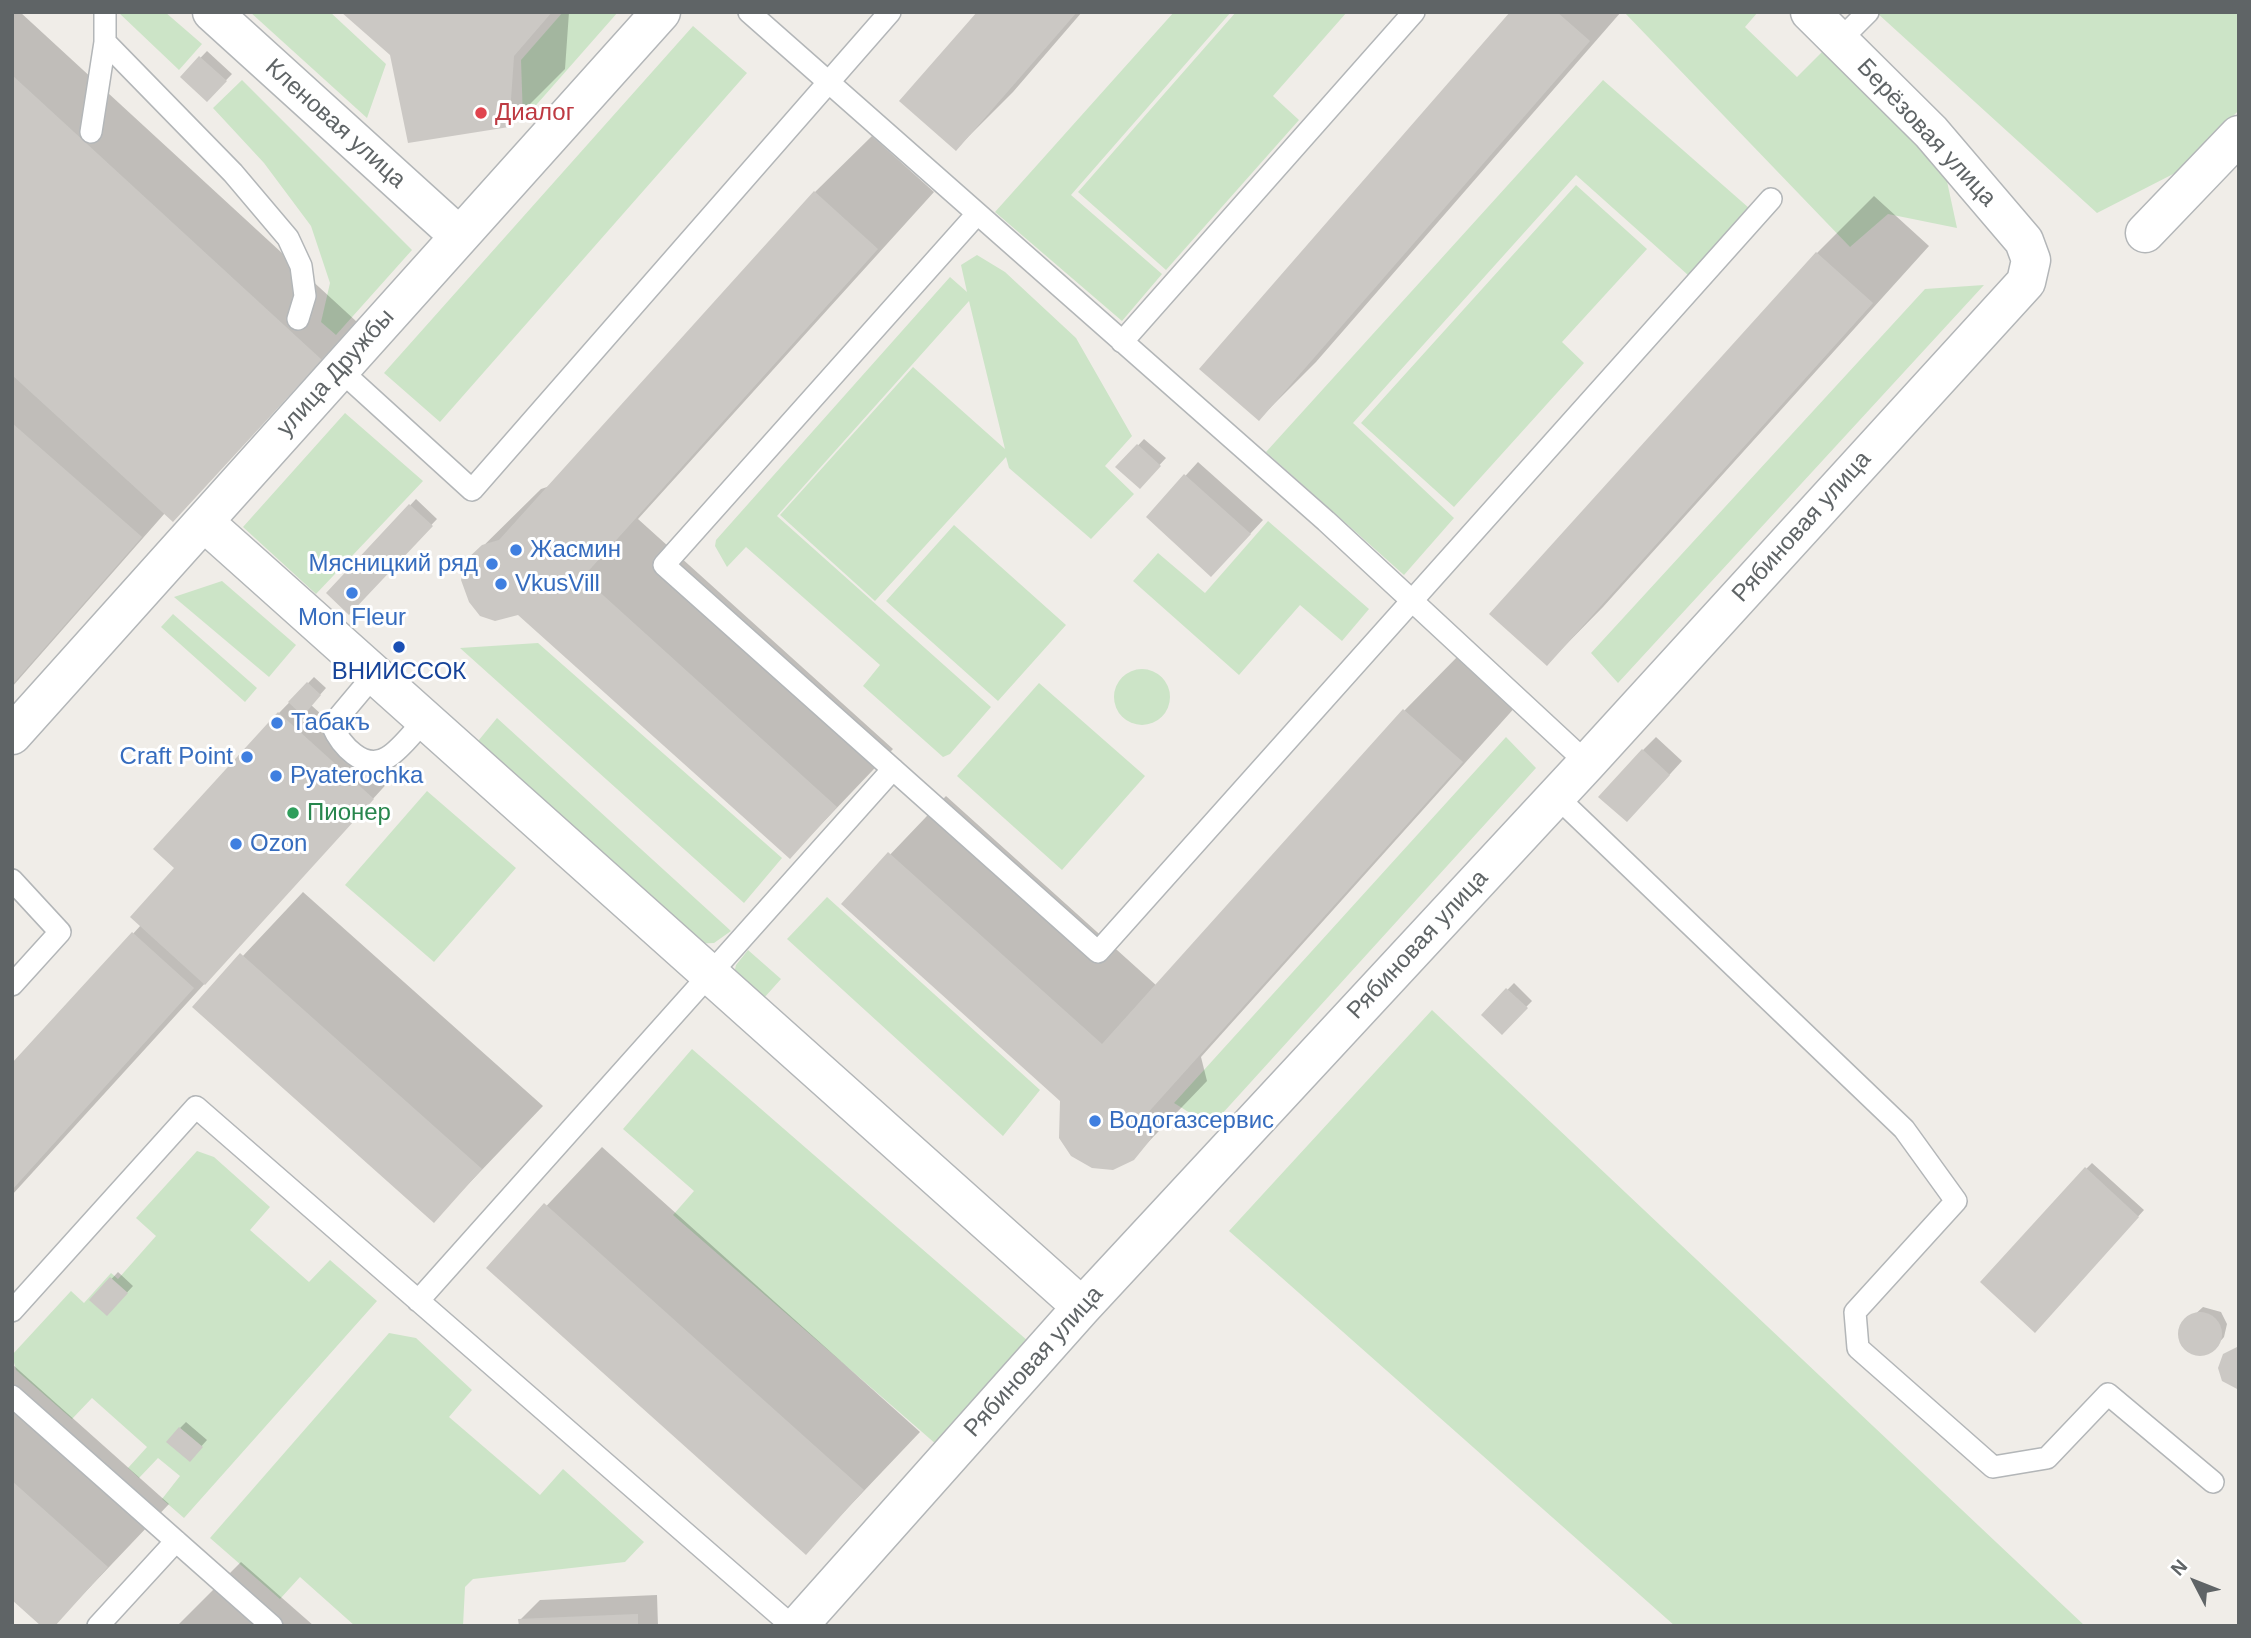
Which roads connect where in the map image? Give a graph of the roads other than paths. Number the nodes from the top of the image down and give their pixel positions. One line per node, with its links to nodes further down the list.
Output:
1 (105, 12): 10 (lane)
2 (212, 12): 17 (street, Кленовая улица)
3 (661, 12): 17 (street, улица Дружбы)
4 (749, 12): 11 (lane)
5 (890, 12): 11 (lane)
6 (1414, 12): 20 (lane)
7 (1810, 12): 9 (street, Берёзовая улица)
8 (1868, 12): 9 (lane)
9 (1839, 41): 18 (street, Берёзовая улица)
10 (106, 42): 12 (lane); 19 (lane)
11 (828, 82): 15 (lane); 21 (lane)
12 (91, 132)
13 (2239, 135): 16 (street)
14 (1771, 199): 23 (lane)
15 (977, 214): 20 (lane); 28 (lane)
16 (2145, 233)
17 (458, 235): 21 (street, улица Дружбы)
18 (2031, 260): 27 (street, Рябиновая улица)
19 (298, 319)
20 (1122, 342): 23 (lane)
21 (340, 369): 22 (street, улица Дружбы)
22 (204, 522): 24 (street); 26 (street, улица Дружбы)
23 (1412, 601): 27 (lane); 28 (lane)
24 (374, 675): 25 (street); 25 (lane)
25 (424, 721): 31 (street)
26 (12, 735)
27 (1587, 763): 29 (street, Рябиновая улица)
28 (893, 769): 31 (lane)
29 (1556, 796): 34 (street, Рябиновая улица); 37 (lane)
30 (12, 880): 32 (lane)
31 (709, 974): 33 (lane); 34 (street)
32 (12, 985)
33 (418, 1301): 35 (lane); 41 (lane)
34 (1082, 1307): 42 (street, Рябиновая улица)
35 (12, 1311)
36 (12, 1396): 38 (lane)
37 (2213, 1482)
38 (176, 1541): 39 (lane); 40 (lane)
39 (98, 1626)
40 (272, 1626)
41 (792, 1626)
42 (798, 1626)

